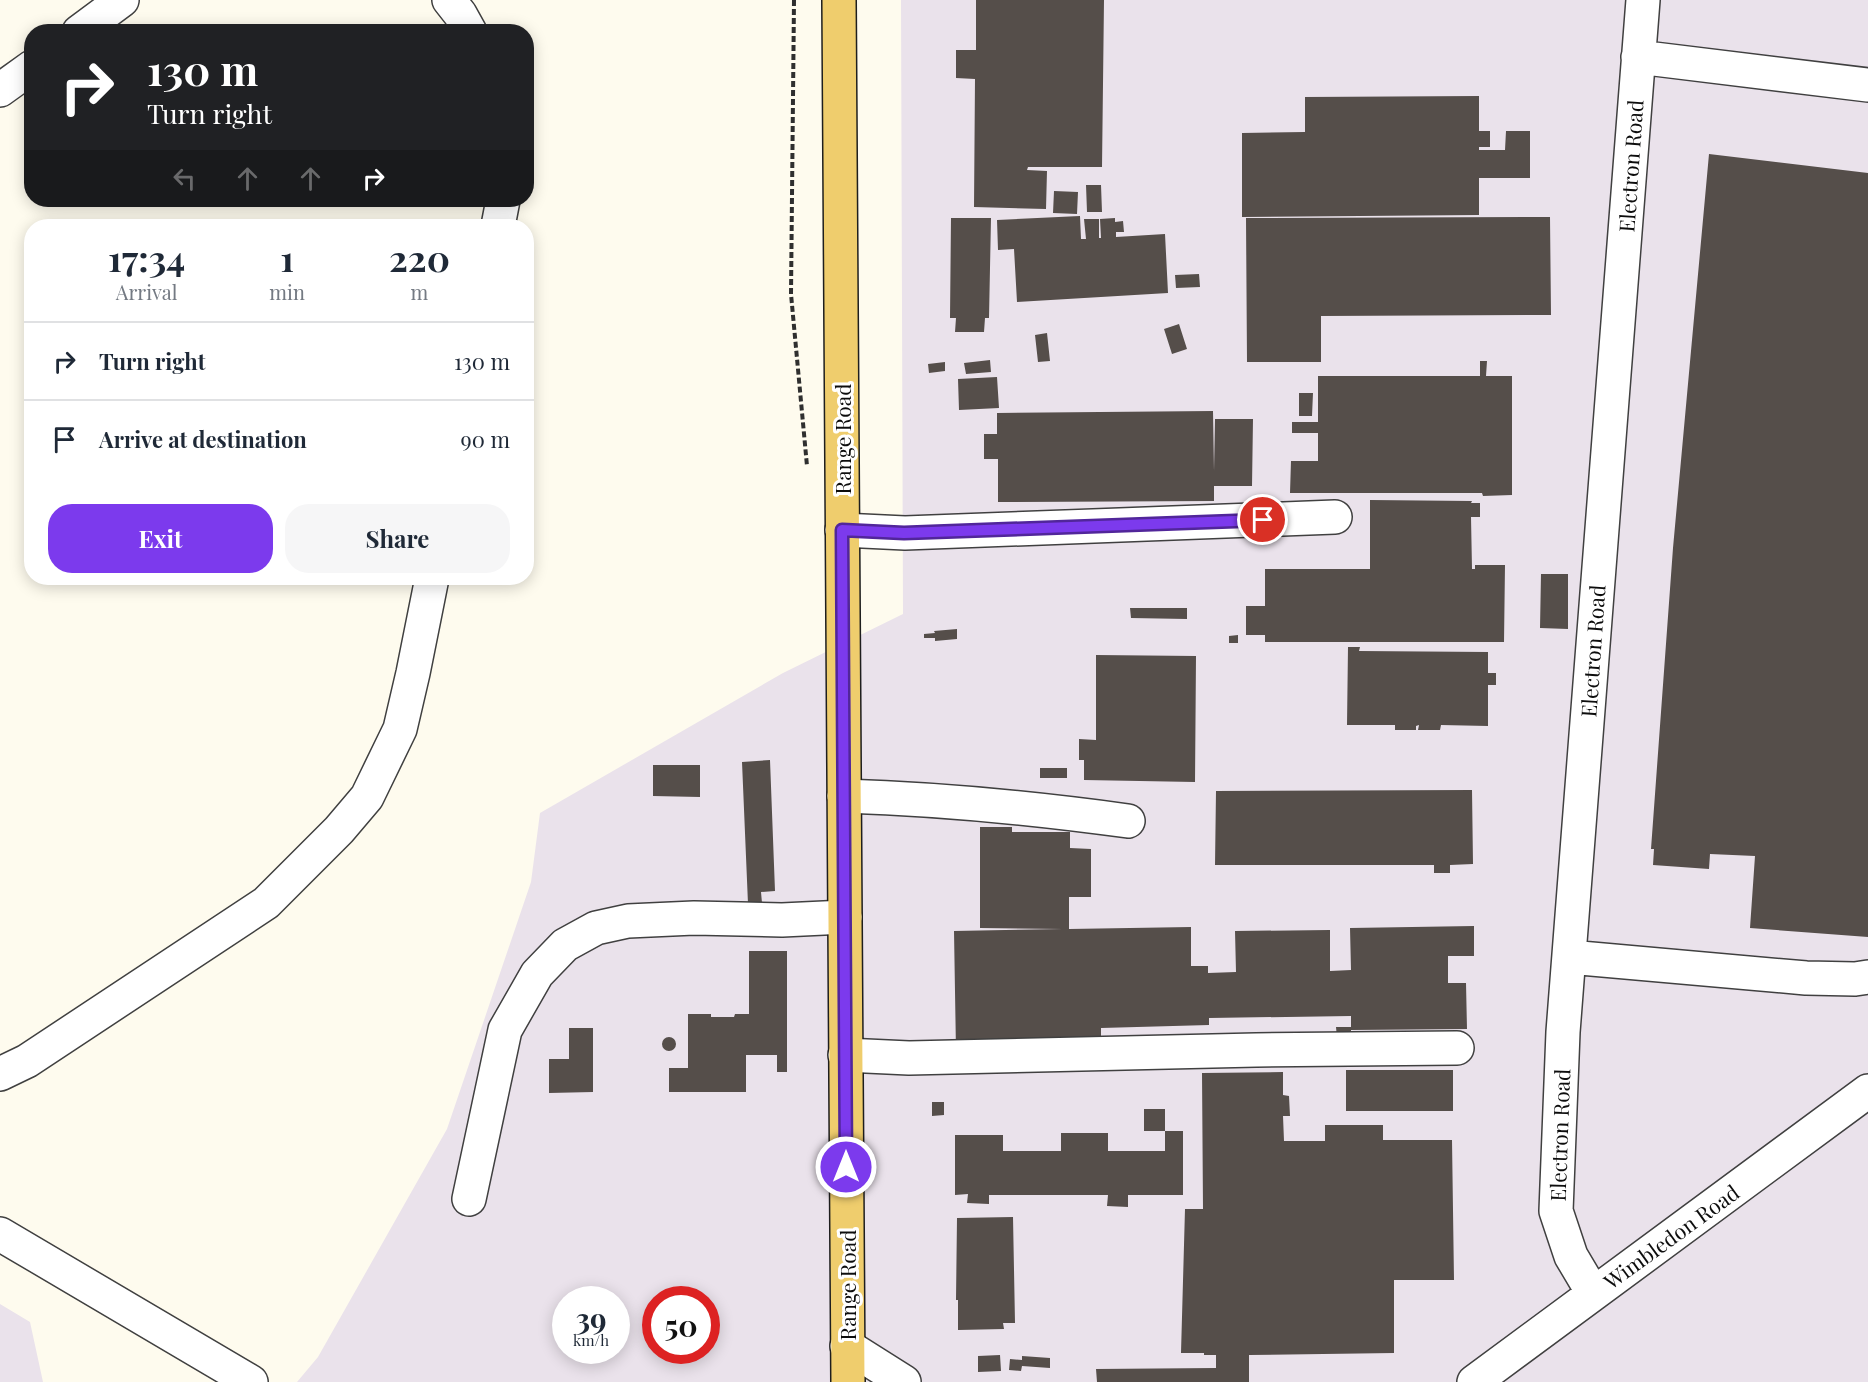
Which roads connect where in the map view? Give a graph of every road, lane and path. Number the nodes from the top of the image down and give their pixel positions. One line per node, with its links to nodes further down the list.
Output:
1 (122, 0): 5 (street)
2 (449, 0): 6 (street)
3 (839, 0): 12 (main road, Range Road)
4 (1643, 0): 7 (street, Electron Road)
5 (90, 24)
6 (466, 24)
7 (1638, 57): 9 (street); 17 (street, Electron Road)
8 (24, 73): 10 (street)
9 (1868, 85)
10 (0, 90)
11 (1335, 518): 12 (street)
12 (842, 530): 14 (main road, Range Road)
13 (431, 585): 21 (street)
14 (844, 796): 15 (street); 16 (main road, Range Road)
15 (1128, 821)
16 (845, 917): 20 (main road, Range Road); 23 (street)
17 (1569, 957): 18 (street); 25 (street, Electron Road)
18 (1868, 977)
19 (1457, 1048): 20 (street)
20 (845, 1055): 26 (main road, Range Road)
21 (0, 1074)
22 (1868, 1091): 25 (street, Wimbledon Road)
23 (469, 1198)
24 (0, 1234): 27 (street)
25 (1593, 1293): 30 (street, Wimbledon Road)
26 (847, 1346): 28 (main road, Range Road); 29 (street)
27 (251, 1382)
28 (848, 1382)
29 (904, 1382)
30 (1474, 1382)

